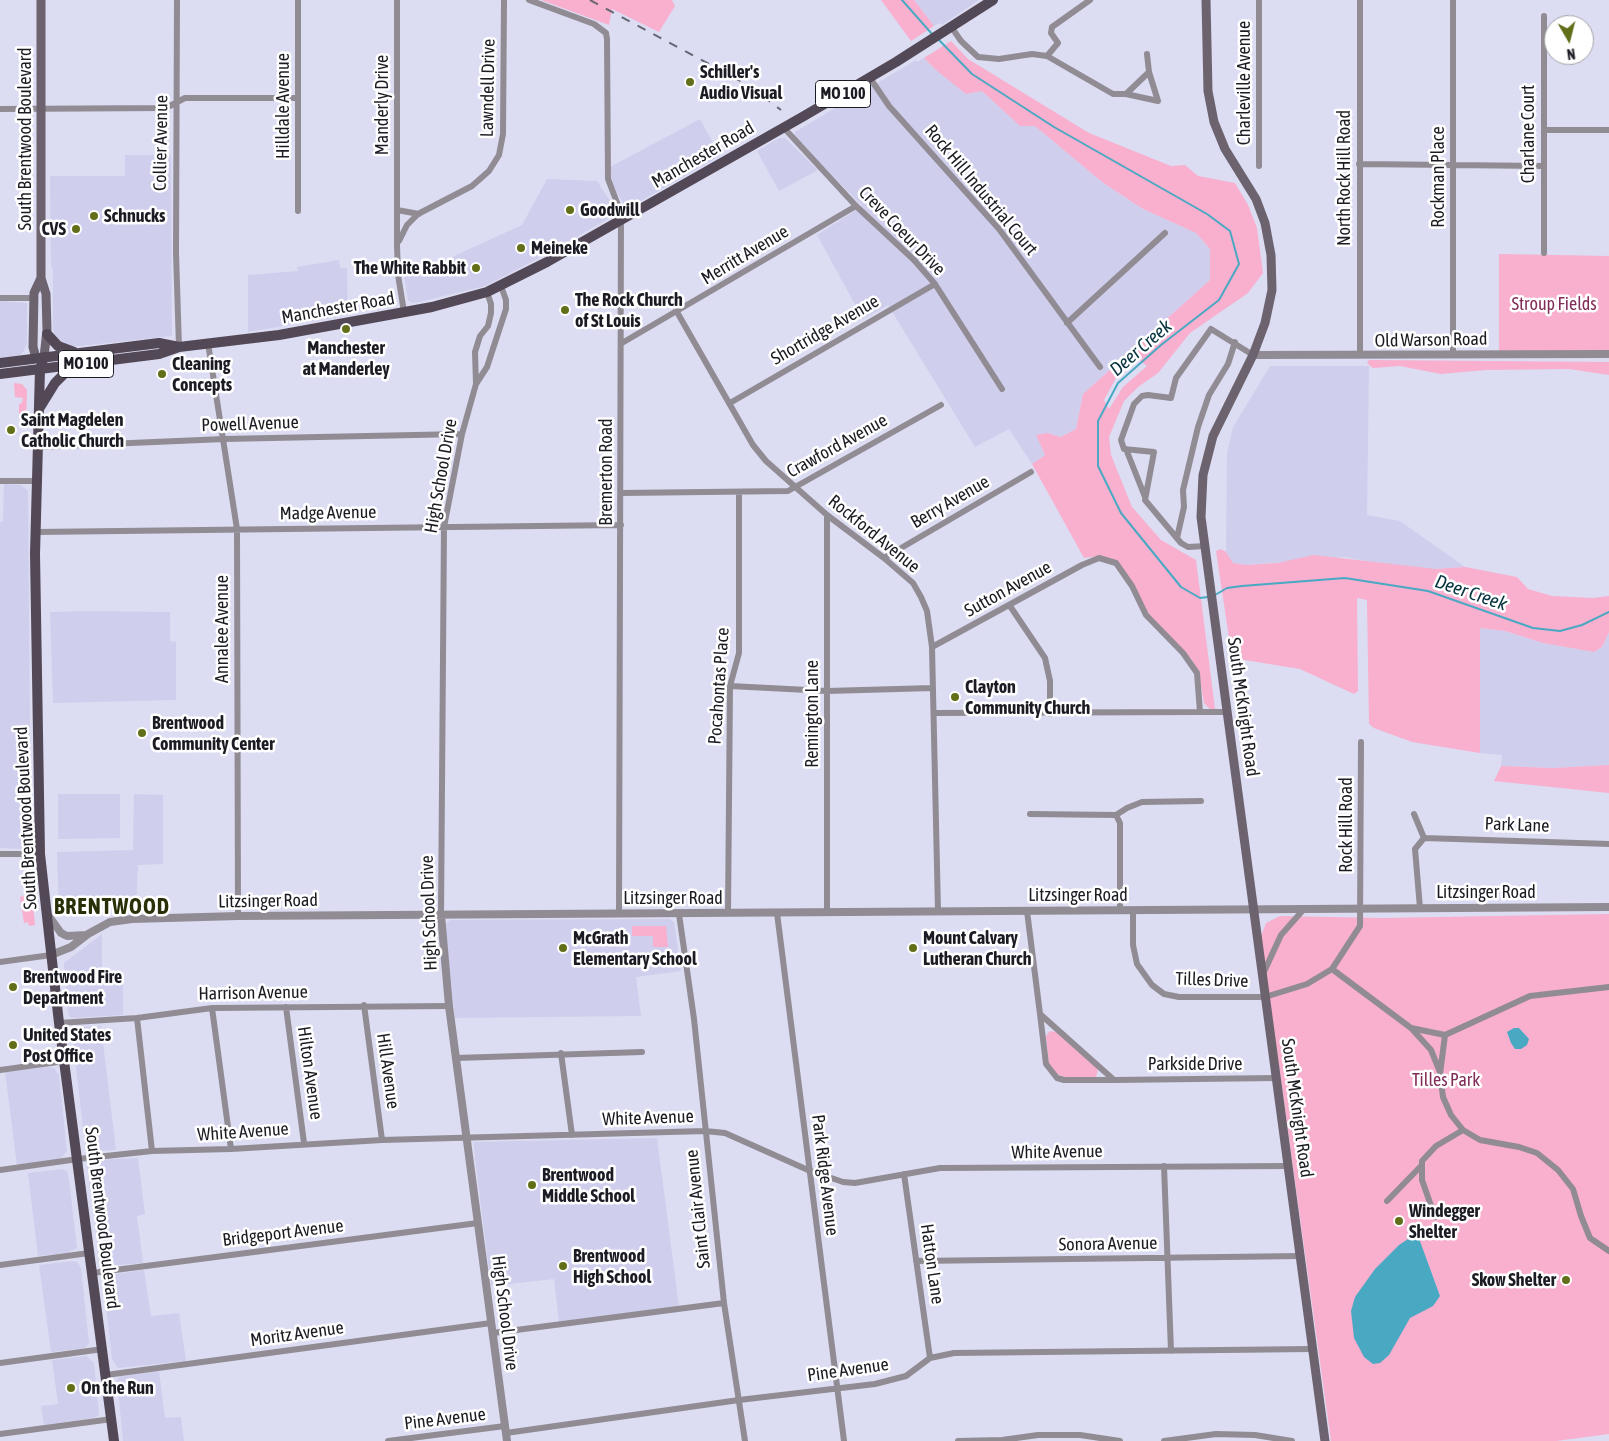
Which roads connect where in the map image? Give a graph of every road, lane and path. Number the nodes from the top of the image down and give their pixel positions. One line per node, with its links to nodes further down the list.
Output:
1 (41, 0): 23 (main road, South Brentwood Boulevard)
2 (177, 0): 21 (street, Collier Avenue)
3 (298, 0): 20 (street, Hilldale Avenue)
4 (397, 0): 32 (street, Manderly Drive)
5 (504, 0): 34 (street, Lawndell Drive)
6 (529, 0): 35 (street, Bremerton Road)
7 (993, 0): 13 (main road, Manchester Road / MO 100)
8 (1090, 0): 15 (street)
9 (1206, 0): 56 (main road, South McKnight Road)
10 (1259, 0): 28 (street, Charleville Avenue)
11 (1360, 0): 27 (street, North Rock Hill Road)
12 (1453, 0): 29 (street, Rockman Place)
13 (949, 30): 15 (street); 18 (main road, Manchester Road / MO 100)
14 (1147, 54): 17 (street)
15 (1047, 56): 19 (street)
16 (1544, 65): 25 (street, Charlane Court)
17 (1149, 72): 19 (street); 19 (street)
18 (870, 78): 24 (main road, Manchester Road / MO 100); 47 (street, Rock Hill Industrial Court)
19 (1126, 94)
20 (297, 98): 21 (street); 33 (street, Hilldale Avenue)
21 (177, 102): 23 (street); 52 (street, Collier Avenue)
22 (0, 109): 23 (street)
23 (41, 109): 39 (main road, South Brentwood Boulevard)
24 (784, 128): 31 (street, Creve Coeur Drive); 35 (main road, Manchester Road / MO 100)
25 (1544, 130): 26 (street); 30 (street, Charlane Court)
26 (1609, 130)
27 (1359, 164): 29 (street); 57 (street, North Rock Hill Road)
28 (1259, 166)
29 (1453, 166): 30 (street); 54 (street, Rockman Place)
30 (1543, 166): 38 (street, Charlane Court)
31 (856, 206): 40 (street, Creve Coeur Drive); 46 (street, Merritt Avenue)
32 (397, 210): 34 (street); 37 (street, Manderly Drive)
33 (298, 212)
34 (419, 214): 37 (street, Lawndell Drive)
35 (620, 221): 41 (main road, Manchester Road / MO 100); 51 (street, Bremerton Road)
36 (1165, 233): 47 (street)
37 (397, 245): 45 (street, Manderly Drive)
38 (1544, 253)
39 (41, 278): 44 (main road, South Brentwood Boulevard); 48 (main road, South Brentwood Boulevard)
40 (934, 284): 65 (street, Creve Coeur Drive); 66 (street, Shortridge Avenue)
41 (501, 286): 42 (main road, Manchester Road / MO 100); 64 (street, High School Drive)
42 (487, 292): 45 (main road, Manchester Road / MO 100); 64 (street, High School Drive)
43 (0, 298): 44 (street)
44 (34, 298): 58 (main road, South Brentwood Boulevard)
45 (404, 312): 50 (main road, Manchester Road / MO 100)
46 (678, 312): 51 (street, Merritt Avenue); 66 (street, Rockford Avenue)
47 (1067, 323): 61 (street, Rock Hill Industrial Court)
48 (47, 334): 53 (main road); 58 (main road, South Brentwood Boulevard)
49 (1235, 342): 56 (street); 72 (street); 85 (street)
50 (208, 343): 52 (main road, Manchester Road / MO 100); 70 (street, Annalee Avenue)
51 (622, 343): 78 (street, Bremerton Road)
52 (178, 347): 53 (main road, Manchester Road / MO 100); 60 (main road, Manchester Road / MO 100)
53 (78, 353): 58 (main road, Manchester Road / MO 100)
54 (1453, 354): 55 (street, Old Warson Road); 57 (street, Old Warson Road)
55 (1609, 354)
56 (1253, 355): 57 (street, Old Warson Road); 86 (main road, South McKnight Road)
57 (1360, 356)
58 (40, 358): 59 (main road, Manchester Road / MO 100); 62 (main road, South Brentwood Boulevard)
59 (0, 363)
60 (74, 365): 62 (main road, Manchester Road / MO 100); 68 (main road)
61 (1100, 367)
62 (40, 369): 63 (main road, Manchester Road / MO 100); 68 (main road, South Brentwood Boulevard)
63 (0, 374)
64 (476, 384): 69 (street, High School Drive)
65 (1002, 389)
66 (730, 403): 76 (street, Rockford Avenue)
67 (941, 405): 76 (street, Crawford Avenue)
68 (38, 410): 71 (main road, South Brentwood Boulevard)
69 (462, 434): 70 (street, Powell Avenue); 82 (street, High School Drive)
70 (224, 439): 71 (street, Powell Avenue); 83 (street, Annalee Avenue)
71 (38, 447): 75 (main road, South Brentwood Boulevard)
72 (1126, 449): 79 (street); 79 (street)
73 (1031, 472): 87 (street, Berry Avenue)
74 (0, 481): 75 (street)
75 (37, 481): 84 (main road, South Brentwood Boulevard)
76 (795, 488): 77 (street, Crawford Avenue); 80 (street, Rockford Avenue)
77 (739, 492): 78 (street, Crawford Avenue); 90 (street, Pocahontas Place)
78 (621, 493): 81 (street, Bremerton Road)
79 (1145, 498): 85 (street)
80 (827, 515): 87 (street, Rockford Avenue); 92 (street, Remington Lane)
81 (621, 525): 82 (street, Madge Avenue); 119 (street, Bremerton Road)
82 (444, 527): 83 (street, Madge Avenue); 121 (street, High School Drive)
83 (237, 529): 84 (street, Madge Avenue); 122 (street, Annalee Avenue)
84 (36, 532): 105 (main road, South Brentwood Boulevard)
85 (1177, 538): 86 (street)
86 (1205, 546): 94 (main road, South McKnight Road)
87 (884, 558): 89 (street, Rockford Avenue)
88 (1010, 606): 89 (street, Sutton Avenue); 93 (street, Sutton Avenue); 96 (street)
89 (932, 647): 91 (street, Rockford Avenue)
90 (730, 686): 92 (street); 117 (street, Pocahontas Place)
91 (933, 688): 92 (street); 95 (street, Rockford Avenue)
92 (827, 691): 116 (street, Remington Lane)
93 (1200, 712): 94 (street); 96 (street)
94 (1226, 712): 108 (main road, South McKnight Road)
95 (934, 713): 96 (street); 114 (street, Rockford Avenue)
96 (1050, 714)
97 (1361, 742): 110 (street, Rock Hill Road)
98 (1201, 801): 101 (street)
99 (1030, 814): 101 (street)
100 (1414, 814): 102 (street)
101 (1116, 815): 112 (street)
102 (1424, 838): 103 (street, Park Lane); 107 (street)
103 (1609, 844)
104 (0, 854): 105 (street)
105 (40, 854): 115 (main road, South Brentwood Boulevard)
106 (1609, 907): 107 (street, Litzsinger Road)
107 (1420, 908): 110 (street, Litzsinger Road)
108 (1254, 909): 109 (street, Litzsinger Road); 113 (street, Litzsinger Road); 127 (main road, South McKnight Road)
109 (1304, 909): 110 (street, Litzsinger Road); 127 (street)
110 (1361, 909): 126 (street, Rock Hill Road)
111 (1026, 910): 112 (street, Litzsinger Road); 114 (street, Litzsinger Road); 134 (street, Parkside Drive)
112 (1120, 910): 113 (street, Litzsinger Road)
113 (1133, 910): 129 (street, Tilles Drive)
114 (938, 911): 116 (street, Litzsinger Road)
115 (46, 912): 123 (street); 124 (main road, South Brentwood Boulevard)
116 (827, 912): 118 (street, Litzsinger Road)
117 (728, 913): 118 (street, Litzsinger Road); 120 (street, Litzsinger Road)
118 (777, 913): 160 (street, Park Ridge Avenue)
119 (619, 914): 120 (street, Litzsinger Road); 121 (street, Litzsinger Road)
120 (679, 914): 148 (street, Saint Clair Avenue)
121 (441, 915): 122 (street, Litzsinger Road); 131 (street, High School Drive)
122 (238, 916): 123 (street, Litzsinger Road)
123 (88, 934): 124 (street, Litzsinger Road)
124 (51, 955): 125 (street); 136 (main road, South Brentwood Boulevard)
125 (0, 962)
126 (1332, 969): 129 (street, Tilles Drive); 137 (street)
127 (1262, 975): 129 (main road, South McKnight Road)
128 (1609, 987): 138 (street)
129 (1265, 996): 145 (main road, South McKnight Road)
130 (364, 1005): 131 (street, Harrison Avenue); 132 (street, Harrison Avenue); 151 (street, Hill Avenue)
131 (449, 1006): 141 (street, High School Drive)
132 (286, 1007): 133 (street, Harrison Avenue); 152 (street, Hilton Avenue)
133 (212, 1008): 135 (street, Harrison Avenue); 153 (street)
134 (1040, 1014): 146 (street); 146 (street, Parkside Drive)
135 (137, 1018): 136 (street, Harrison Avenue); 154 (street)
136 (59, 1023): 142 (main road, South Brentwood Boulevard)
137 (1411, 1028): 138 (street); 144 (street)
138 (1445, 1035): 144 (street)
139 (642, 1052): 140 (street)
140 (561, 1054): 141 (street); 149 (street)
141 (456, 1058): 150 (street, High School Drive)
142 (64, 1061): 143 (street); 155 (main road, South Brentwood Boulevard)
143 (0, 1070)
144 (1440, 1074): 147 (street)
145 (1276, 1078): 146 (street, Parkside Drive); 157 (main road, South McKnight Road)
146 (1114, 1080)
147 (1462, 1130): 158 (street); 165 (street)
148 (704, 1132): 149 (street, White Avenue); 160 (street, White Avenue); 172 (street, Saint Clair Avenue)
149 (572, 1135): 150 (street, White Avenue)
150 (465, 1138): 151 (street, White Avenue); 164 (street, High School Drive)
151 (382, 1140): 152 (street, White Avenue)
152 (304, 1143): 153 (street, White Avenue)
153 (231, 1149): 154 (street, White Avenue)
154 (152, 1151): 155 (street, White Avenue)
155 (78, 1158): 159 (street, White Avenue); 166 (main road, South Brentwood Boulevard)
156 (1164, 1166): 157 (street, White Avenue); 161 (street, White Avenue); 168 (street)
157 (1288, 1166): 167 (main road, South McKnight Road)
158 (1421, 1166): 162 (street); 163 (street)
159 (0, 1170)
160 (808, 1170): 161 (street, White Avenue); 181 (street, Park Ridge Avenue)
161 (904, 1174): 169 (street, Hatton Lane)
162 (1386, 1202)
163 (1435, 1217)
164 (478, 1223): 171 (street, Bridgeport Avenue); 173 (street, High School Drive)
165 (1609, 1251)
166 (89, 1253): 170 (street); 171 (main road, South Brentwood Boulevard)
167 (1301, 1256): 168 (street, Sonora Avenue); 176 (main road, South McKnight Road)
168 (1166, 1258): 169 (street, Sonora Avenue); 177 (street)
169 (916, 1261): 178 (street, Hatton Lane)
170 (0, 1265)
171 (92, 1273): 175 (main road, South Brentwood Boulevard)
172 (724, 1303): 174 (street); 182 (street, Saint Clair Avenue)
173 (491, 1323): 174 (street, High School Drive); 180 (street, Moritz Avenue)
174 (492, 1333): 184 (street, High School Drive)
175 (103, 1349): 179 (street); 180 (main road, South Brentwood Boulevard)
176 (1311, 1349): 177 (street, Pine Avenue); 195 (main road, South McKnight Road)
177 (1171, 1351): 178 (street, Pine Avenue)
178 (930, 1358): 181 (street, Pine Avenue)
179 (0, 1363)
180 (106, 1375): 183 (main road, South Brentwood Boulevard)
181 (838, 1388): 182 (street, Pine Avenue); 190 (street, Park Ridge Avenue)
182 (739, 1400): 184 (street, Pine Avenue); 189 (street, Saint Clair Avenue)
183 (112, 1418): 185 (street); 187 (main road, South Brentwood Boulevard)
184 (506, 1433): 188 (street, Pine Avenue)
185 (0, 1434)
186 (1030, 1439): 191 (street); 192 (street)
187 (114, 1441)
188 (388, 1441)
189 (745, 1441)
190 (844, 1441)
191 (958, 1441)
192 (1118, 1441)
193 (1164, 1441): 194 (street)
194 (1292, 1441)
195 (1325, 1441)

